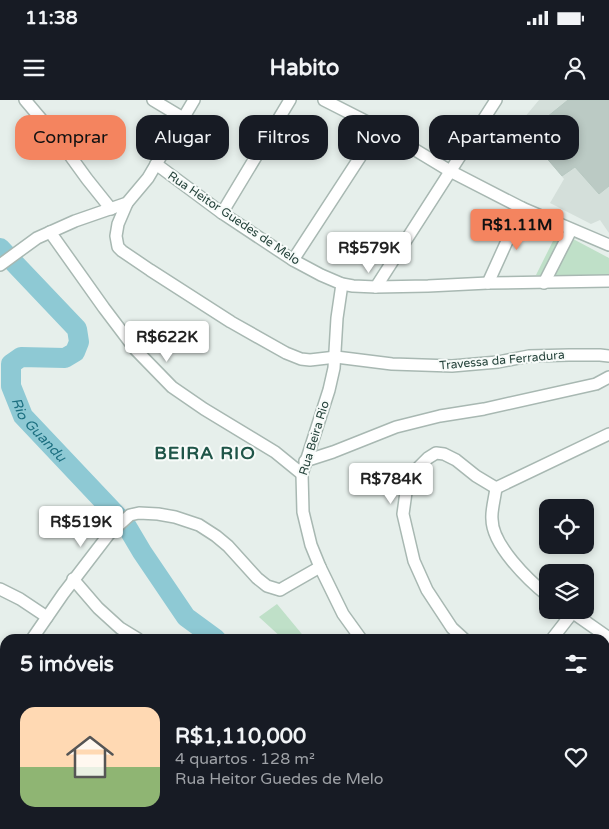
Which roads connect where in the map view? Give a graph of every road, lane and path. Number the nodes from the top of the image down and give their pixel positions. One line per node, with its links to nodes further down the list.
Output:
1 (26, 100): 17 (street)
2 (153, 100): 7 (street)
3 (194, 100): 8 (street)
4 (290, 100): 18 (street)
5 (324, 100): 9 (street)
6 (496, 100): 14 (street)
7 (178, 115)
8 (185, 115)
9 (353, 115)
10 (419, 153): 14 (street)
11 (158, 160): 13 (street)
12 (357, 160): 22 (street)
13 (156, 164): 15 (street); 18 (street, Rua Heitor Guedes de Melo)
14 (450, 172): 16 (street); 28 (street)
15 (127, 203): 17 (street); 30 (street, Travessa da Ferradura)
16 (522, 208): 19 (street); 25 (street)
17 (111, 209): 20 (street)
18 (222, 213): 22 (street, Rua Heitor Guedes de Melo)
19 (571, 230): 21 (street); 26 (street)
20 (50, 232): 23 (street); 34 (street)
21 (609, 245)
22 (293, 260): 27 (street, Rua Heitor Guedes de Melo)
23 (0, 265)
24 (609, 281): 26 (street, Rua Heitor Guedes de Melo)
25 (488, 283): 26 (street, Rua Heitor Guedes de Melo); 28 (street, Rua Heitor Guedes de Melo)
26 (544, 283)
27 (342, 284): 28 (street, Rua Heitor Guedes de Melo); 30 (street, Rua Beira Rio)
28 (376, 287)
29 (609, 356): 30 (street, Travessa da Ferradura)
30 (336, 357): 33 (street, Rua Beira Rio)
31 (609, 377): 33 (street)
32 (609, 434): 35 (street)
33 (305, 462): 34 (street, Rua Beira Rio)
34 (302, 474): 36 (street, Rua Beira Rio)
35 (496, 488): 38 (street); 46 (street)
36 (320, 567): 37 (street); 45 (street, Rua Beira Rio)
37 (73, 579): 40 (street); 44 (street)
38 (539, 588)
39 (0, 589): 40 (street)
40 (47, 617): 43 (street)
41 (566, 619): 47 (street)
42 (582, 619): 48 (street)
43 (35, 634)
44 (130, 634)
45 (357, 634)
46 (459, 634)
47 (555, 634)
48 (603, 634)

